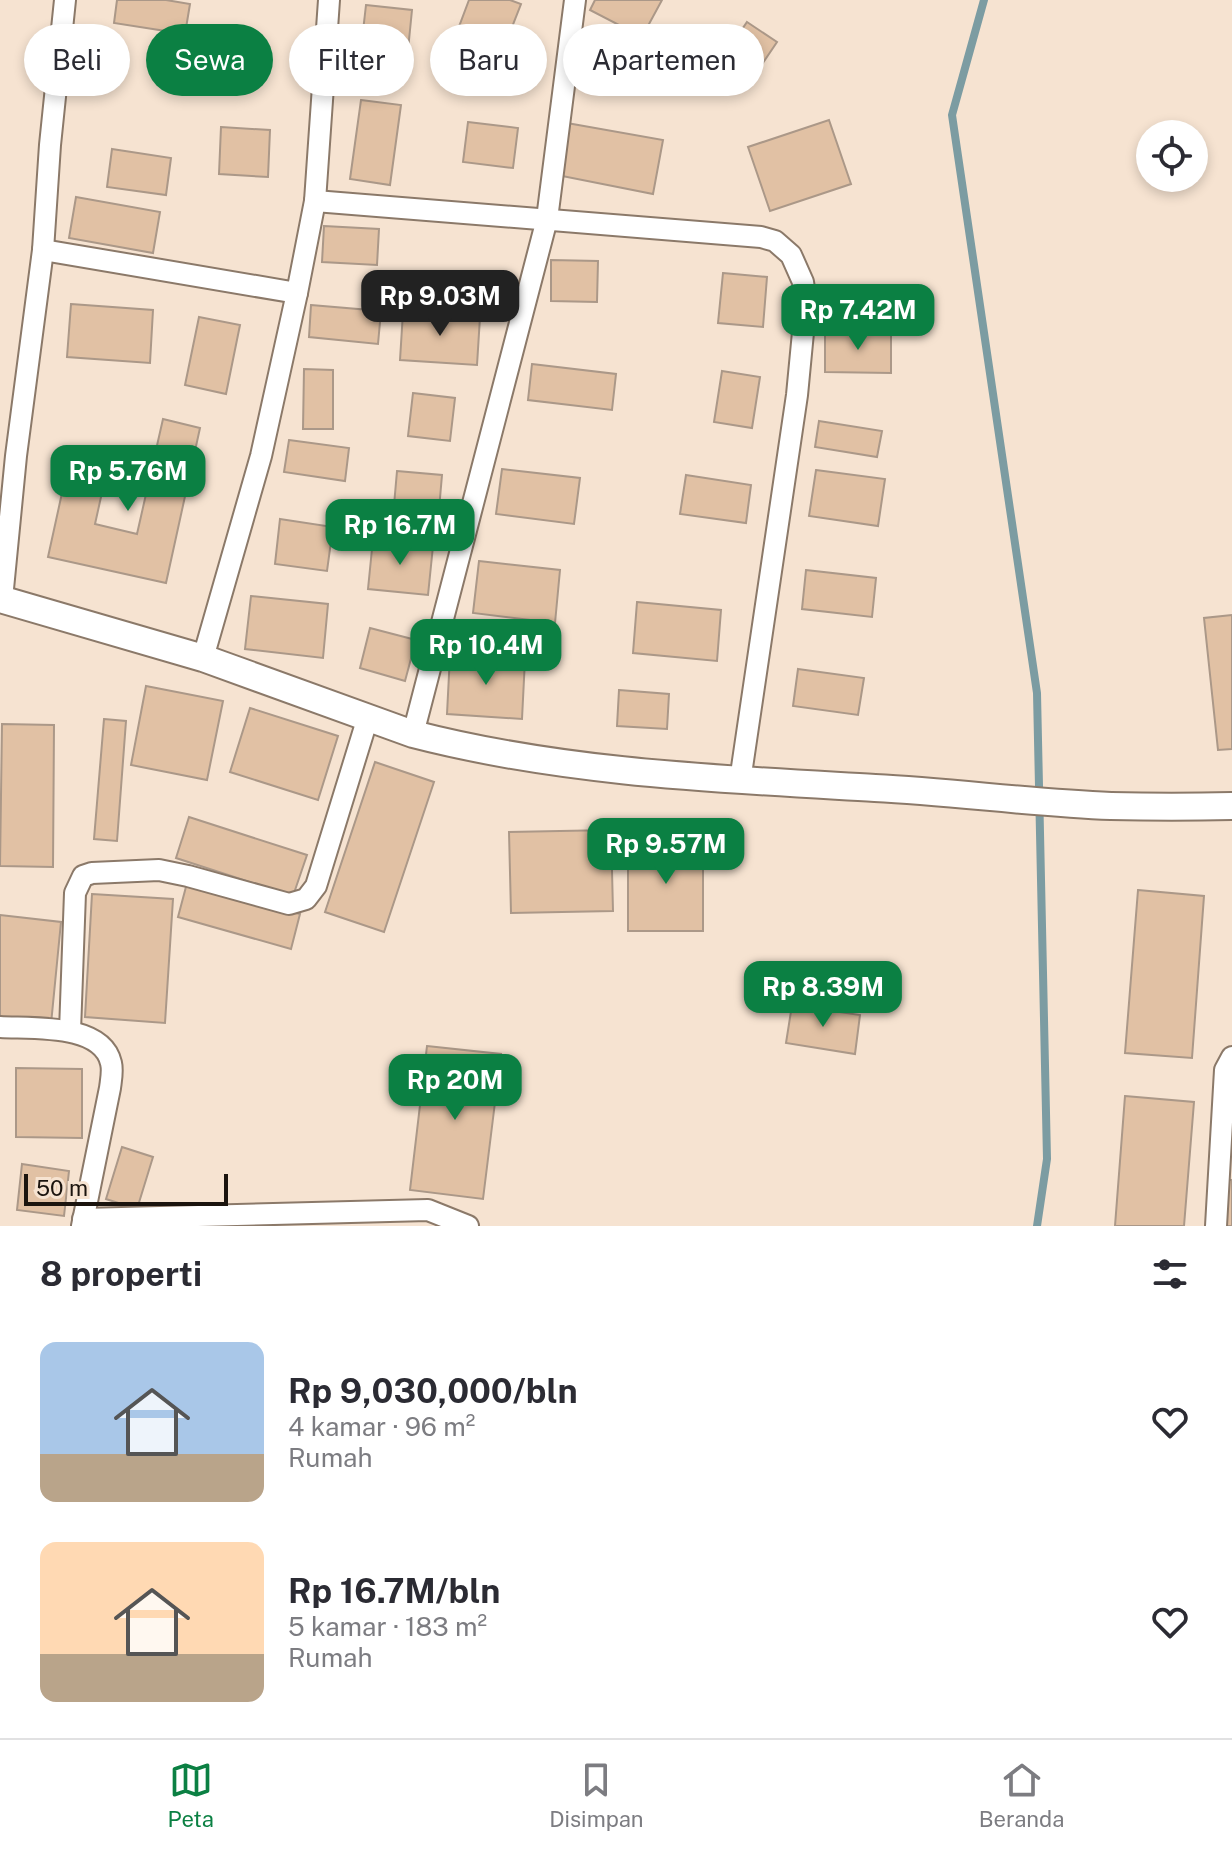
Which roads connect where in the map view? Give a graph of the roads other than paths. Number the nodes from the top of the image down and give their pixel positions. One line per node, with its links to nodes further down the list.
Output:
1 (65, 0): 6 (street)
2 (329, 0): 4 (street)
3 (575, 0): 5 (street)
4 (315, 201): 5 (street); 7 (street)
5 (547, 219): 11 (street); 12 (street)
6 (43, 250): 7 (street); 8 (street)
7 (297, 293): 9 (street)
8 (1, 599): 9 (street)
9 (203, 658): 10 (street)
10 (368, 717): 11 (street); 15 (street)
11 (413, 734): 12 (street)
12 (740, 781): 13 (street)
13 (1232, 806)
14 (0, 1027): 15 (street)
15 (70, 1031): 17 (street)
16 (1232, 1057): 19 (street)
17 (83, 1223): 18 (street)
18 (468, 1226)
19 (1216, 1226)

